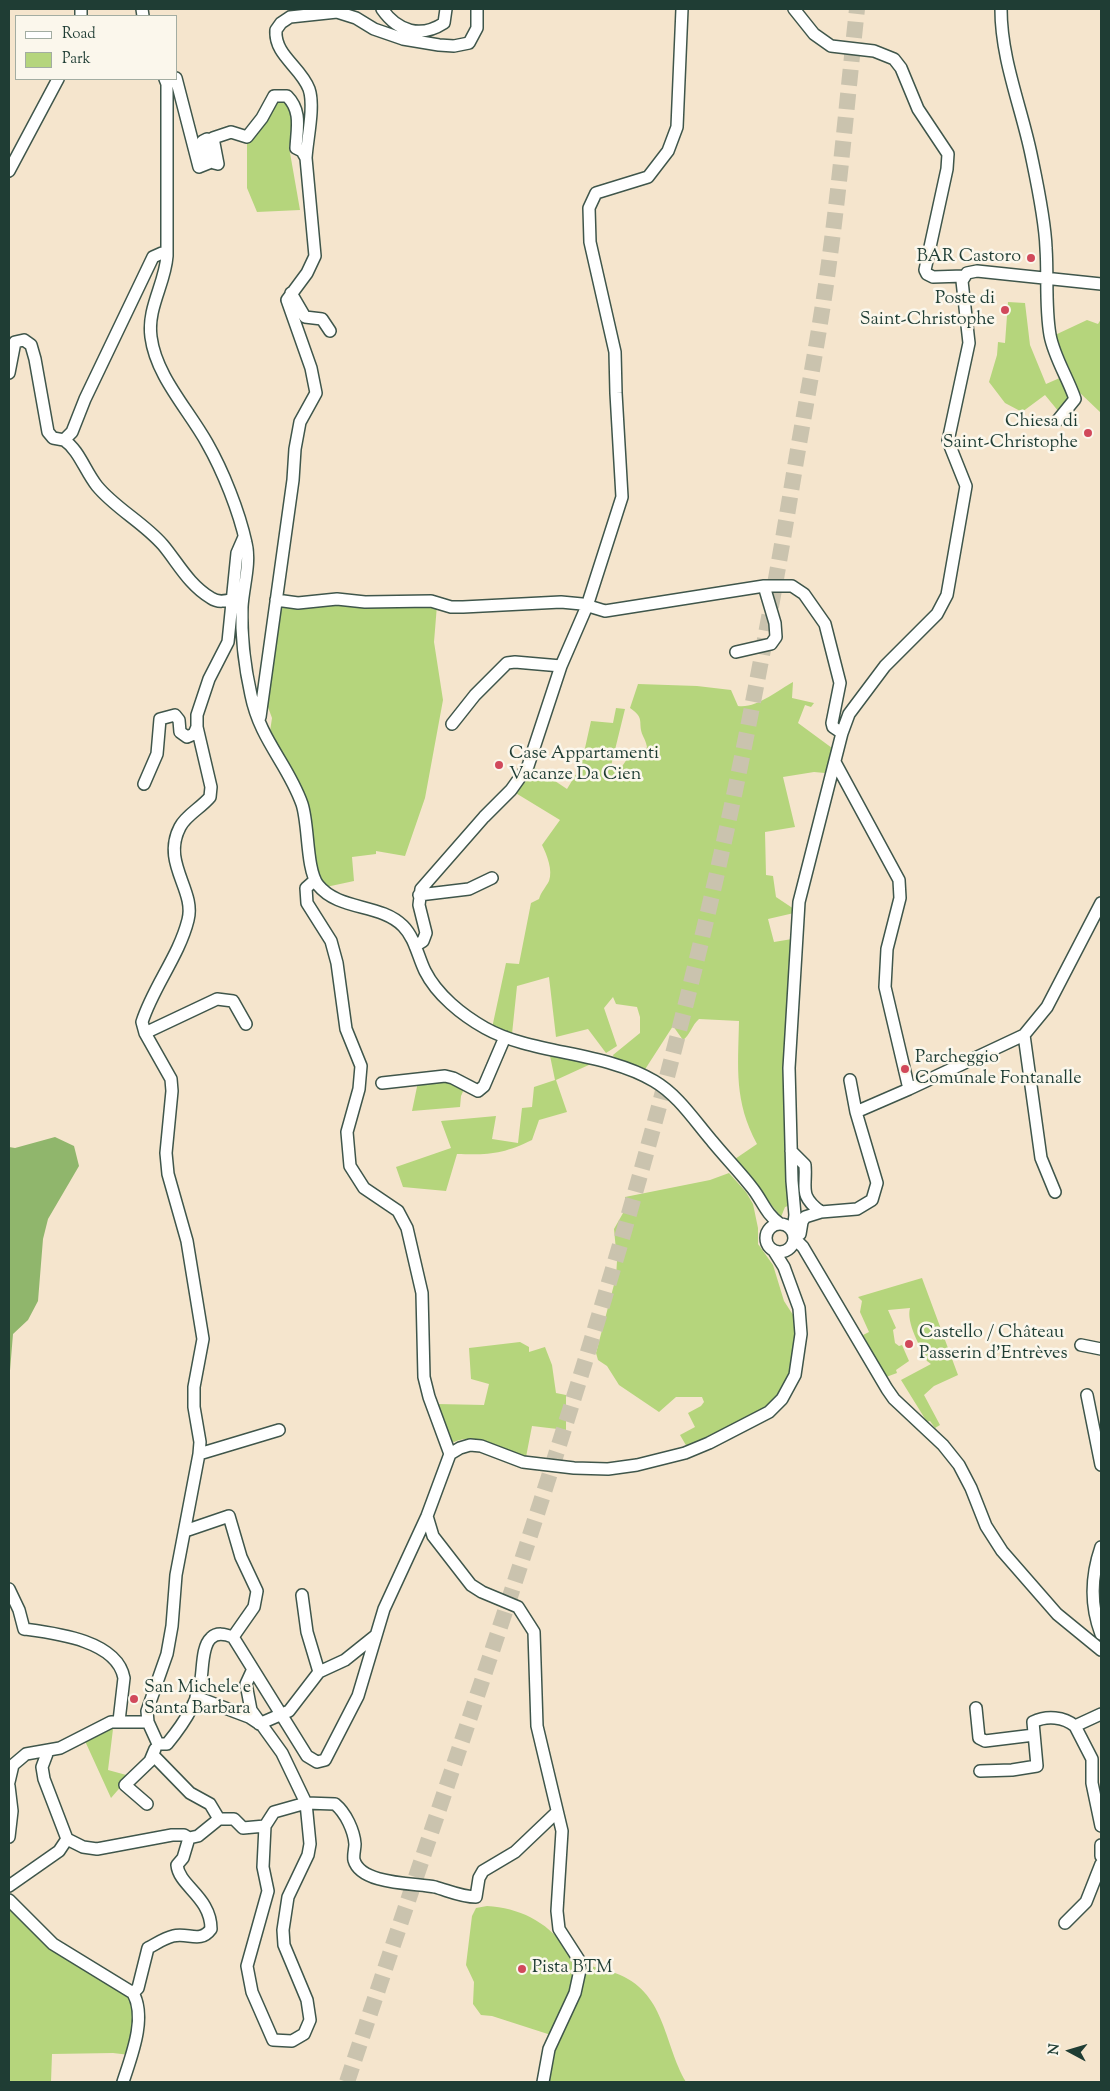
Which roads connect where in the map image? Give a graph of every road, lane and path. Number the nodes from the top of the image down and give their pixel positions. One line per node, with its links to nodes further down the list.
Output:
1 (382, 9): 2 (street)
2 (446, 9)
3 (478, 9): 10 (street)
4 (682, 9): 25 (street)
5 (794, 9): 13 (street)
6 (1001, 9): 14 (street)
7 (57, 80): 11 (street)
8 (165, 80): 12 (street)
9 (177, 80): 10 (street)
10 (306, 158): 16 (street)
11 (9, 171)
12 (167, 256): 20 (street); 21 (street)
13 (964, 276): 14 (street); 31 (street)
14 (1047, 278): 15 (street); 19 (street)
15 (1101, 284)
16 (291, 293): 17 (street); 24 (street)
17 (330, 331)
18 (9, 373): 20 (street)
19 (1058, 420)
20 (64, 440): 23 (street)
21 (244, 537): 23 (street); 30 (street)
22 (764, 586): 25 (street); 26 (street); 31 (street)
23 (233, 600): 29 (street)
24 (276, 600): 25 (street); 30 (street)
25 (587, 606): 27 (street)
26 (736, 652)
27 (561, 666): 28 (street); 36 (street)
28 (452, 724)
29 (197, 728): 33 (street); 40 (street)
30 (260, 728): 35 (street)
31 (842, 733): 32 (street)
32 (835, 762): 45 (street); 47 (street)
33 (144, 784)
34 (492, 878): 36 (street)
35 (315, 880): 38 (street); 62 (street)
36 (419, 895): 38 (street)
37 (1101, 903): 41 (street)
38 (415, 946): 42 (street)
39 (246, 1024): 40 (street)
40 (145, 1034): 61 (street)
41 (1024, 1036): 45 (street); 48 (street)
42 (505, 1037): 44 (street); 49 (street)
43 (850, 1080): 46 (street)
44 (382, 1083)
45 (909, 1089): 46 (street)
46 (856, 1112): 50 (street)
47 (791, 1151): 50 (street); 51 (street)
48 (1055, 1192)
49 (762, 1206): 51 (street); 52 (street)
50 (821, 1212): 51 (street)
51 (790, 1232): 52 (street); 53 (street); 55 (street)
52 (767, 1233): 54 (street)
53 (788, 1250): 54 (street); 55 (street); 56 (street)
54 (774, 1251): 56 (street)
55 (808, 1259): 72 (street)
56 (784, 1267): 62 (street)
57 (1081, 1345): 58 (street)
58 (1101, 1349)
59 (1087, 1395): 63 (street)
60 (279, 1430): 61 (street)
61 (199, 1454): 65 (street)
62 (450, 1454): 64 (street)
63 (1101, 1464)
64 (427, 1516): 70 (street); 92 (street)
65 (184, 1531): 71 (street); 80 (street)
66 (1101, 1547): 69 (street)
67 (9, 1588): 79 (street)
68 (302, 1595): 74 (street)
69 (1101, 1634)
70 (375, 1636): 74 (street); 78 (street)
71 (232, 1637): 73 (street); 75 (street)
72 (1101, 1650)
73 (252, 1671): 78 (street); 81 (street)
74 (318, 1672): 78 (street)
75 (196, 1697): 81 (street); 84 (street)
76 (976, 1708): 83 (street)
77 (1101, 1714): 82 (street)
78 (280, 1715): 81 (street)
79 (119, 1721): 80 (street); 85 (street)
80 (148, 1722): 84 (street)
81 (259, 1724): 90 (street)
82 (1076, 1726): 83 (street); 95 (street)
83 (1034, 1735): 87 (street)
84 (158, 1744): 86 (street)
85 (48, 1751): 88 (street); 98 (street)
86 (153, 1755): 91 (street); 93 (street)
87 (980, 1771)
88 (9, 1782)
89 (9, 1786): 96 (street)
90 (306, 1803): 92 (street); 94 (street); 94 (street)
91 (147, 1804)
92 (557, 1812): 107 (street)
93 (219, 1819): 94 (street); 97 (street)
94 (265, 1826)
95 (1101, 1826)
96 (9, 1837)
97 (189, 1838): 98 (street); 105 (street)
98 (67, 1839): 102 (street)
99 (1101, 1845): 100 (street)
100 (1101, 1856)
101 (1101, 1864): 104 (street)
102 (9, 1886)
103 (9, 1900): 105 (street)
104 (1065, 1923)
105 (133, 1993): 106 (street)
106 (123, 2082)
107 (543, 2082)

